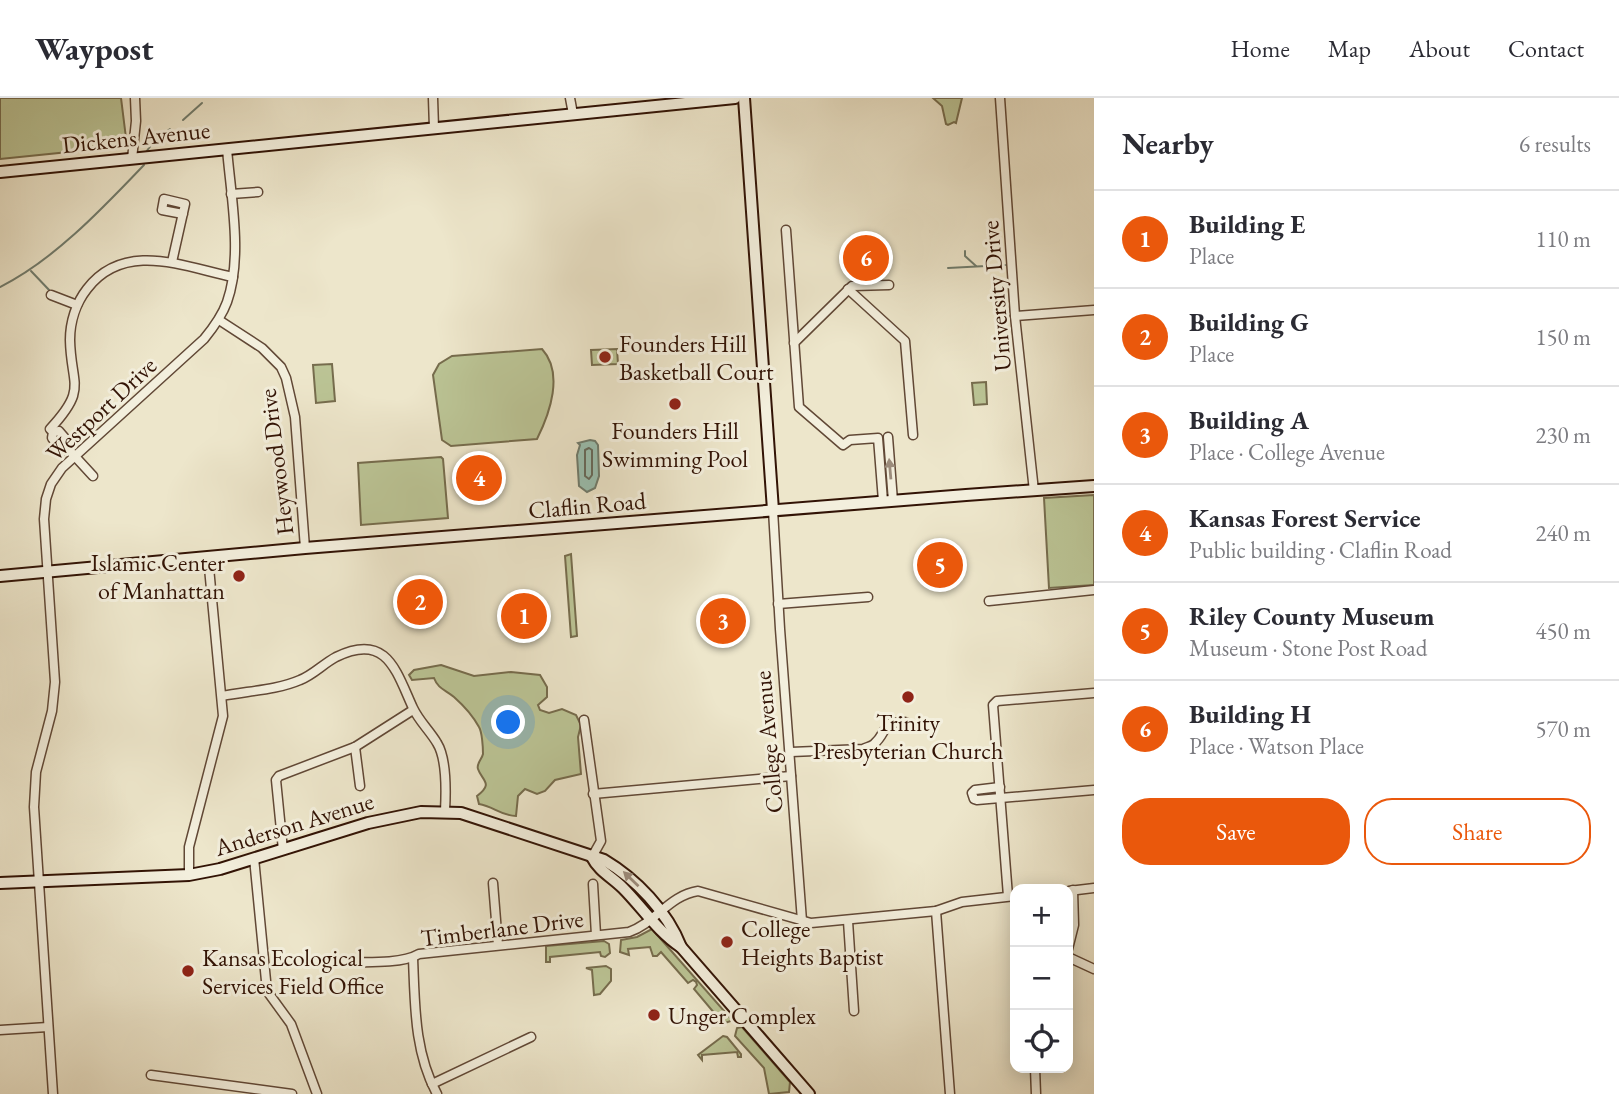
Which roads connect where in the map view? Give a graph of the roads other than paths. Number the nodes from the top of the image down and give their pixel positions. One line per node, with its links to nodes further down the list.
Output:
1 (135, 98): 10 (street)
2 (433, 98): 8 (street)
3 (570, 98): 7 (street)
4 (735, 98): 7 (street, Dickens Avenue)
5 (744, 98): 33 (street, College Avenue)
6 (1000, 98): 23 (street, University Drive)
7 (573, 114): 8 (street, Dickens Avenue)
8 (434, 128): 9 (street, Dickens Avenue)
9 (227, 149): 10 (street, Dickens Avenue); 13 (street, Westport Drive)
10 (132, 159): 11 (street, Dickens Avenue)
11 (0, 172)
12 (258, 192): 13 (street)
13 (231, 194): 17 (street, Westport Drive)
14 (183, 214): 16 (street)
15 (786, 230): 25 (street)
16 (172, 262): 17 (street); 21 (street)
17 (233, 276): 24 (street, Westport Drive)
18 (889, 285): 19 (street)
19 (848, 289): 25 (street); 26 (street)
20 (51, 295): 21 (street)
21 (77, 305): 28 (street)
22 (1094, 310): 23 (street)
23 (1015, 316): 31 (street, University Drive)
24 (219, 320): 28 (street, Westport Drive); 34 (street, Heywood Drive)
25 (794, 343): 32 (street)
26 (912, 435)
27 (887, 437): 32 (street, one-way to 27)
28 (73, 454): 29 (street); 36 (street, Westport Drive)
29 (93, 476)
30 (1094, 486): 31 (street, Claflin Road)
31 (1034, 491): 32 (street, Claflin Road)
32 (888, 501): 33 (street, Claflin Road)
33 (773, 510): 34 (street, Claflin Road); 41 (street, College Avenue)
34 (306, 548): 35 (street, Claflin Road)
35 (208, 557): 36 (street, Claflin Road); 43 (street)
36 (47, 572): 37 (street, Claflin Road); 60 (street, Westport Drive)
37 (0, 576)
38 (1094, 590): 40 (street)
39 (868, 597): 41 (street)
40 (989, 601)
41 (778, 604): 48 (street, College Avenue)
42 (1094, 693): 51 (street)
43 (222, 696): 44 (street); 59 (street)
44 (413, 710): 47 (street); 55 (street)
45 (584, 719): 53 (street)
46 (905, 722): 48 (street)
47 (355, 747): 50 (street); 56 (street)
48 (790, 752): 49 (street, College Avenue)
49 (792, 776): 53 (street); 70 (street, College Avenue)
50 (360, 786)
51 (1000, 787): 54 (street); 54 (street)
52 (1094, 790): 54 (street)
53 (593, 794): 58 (street)
54 (1002, 799): 64 (street)
55 (444, 811): 56 (street, Anderson Avenue); 58 (street, Anderson Avenue)
56 (283, 849): 57 (street, Anderson Avenue)
57 (254, 858): 59 (street, Anderson Avenue); 88 (street)
58 (592, 858): 69 (street, Anderson Avenue)
59 (189, 875): 60 (street, Anderson Avenue)
60 (40, 881): 61 (street, Anderson Avenue); 79 (street, Westport Drive)
61 (0, 883)
62 (494, 883): 73 (street)
63 (593, 884): 72 (street)
64 (1011, 884)
65 (1094, 888): 66 (street)
66 (1073, 890)
67 (1010, 896): 68 (street, Timberlane Drive)
68 (936, 911): 71 (street, Timberlane Drive); 90 (street)
69 (657, 916): 70 (street, Timberlane Drive); 72 (street, Timberlane Drive); 85 (street, Anderson Avenue)
70 (802, 921): 71 (street, Timberlane Drive)
71 (848, 921): 78 (street)
72 (596, 935): 73 (street, Timberlane Drive)
73 (498, 945): 74 (street, Timberlane Drive)
74 (413, 958): 76 (street, Timberlane Drive); 84 (street)
75 (1073, 959): 77 (street)
76 (347, 962)
77 (1094, 969)
78 (854, 1012)
79 (48, 1027): 80 (street); 86 (street, Westport Drive)
80 (0, 1030)
81 (531, 1037): 84 (street)
82 (1035, 1073): 91 (street)
83 (151, 1075): 87 (street)
84 (432, 1084): 89 (street)
85 (802, 1091)
86 (53, 1094)
87 (292, 1094)
88 (317, 1094)
89 (437, 1094)
90 (950, 1094)
91 (1037, 1094)

